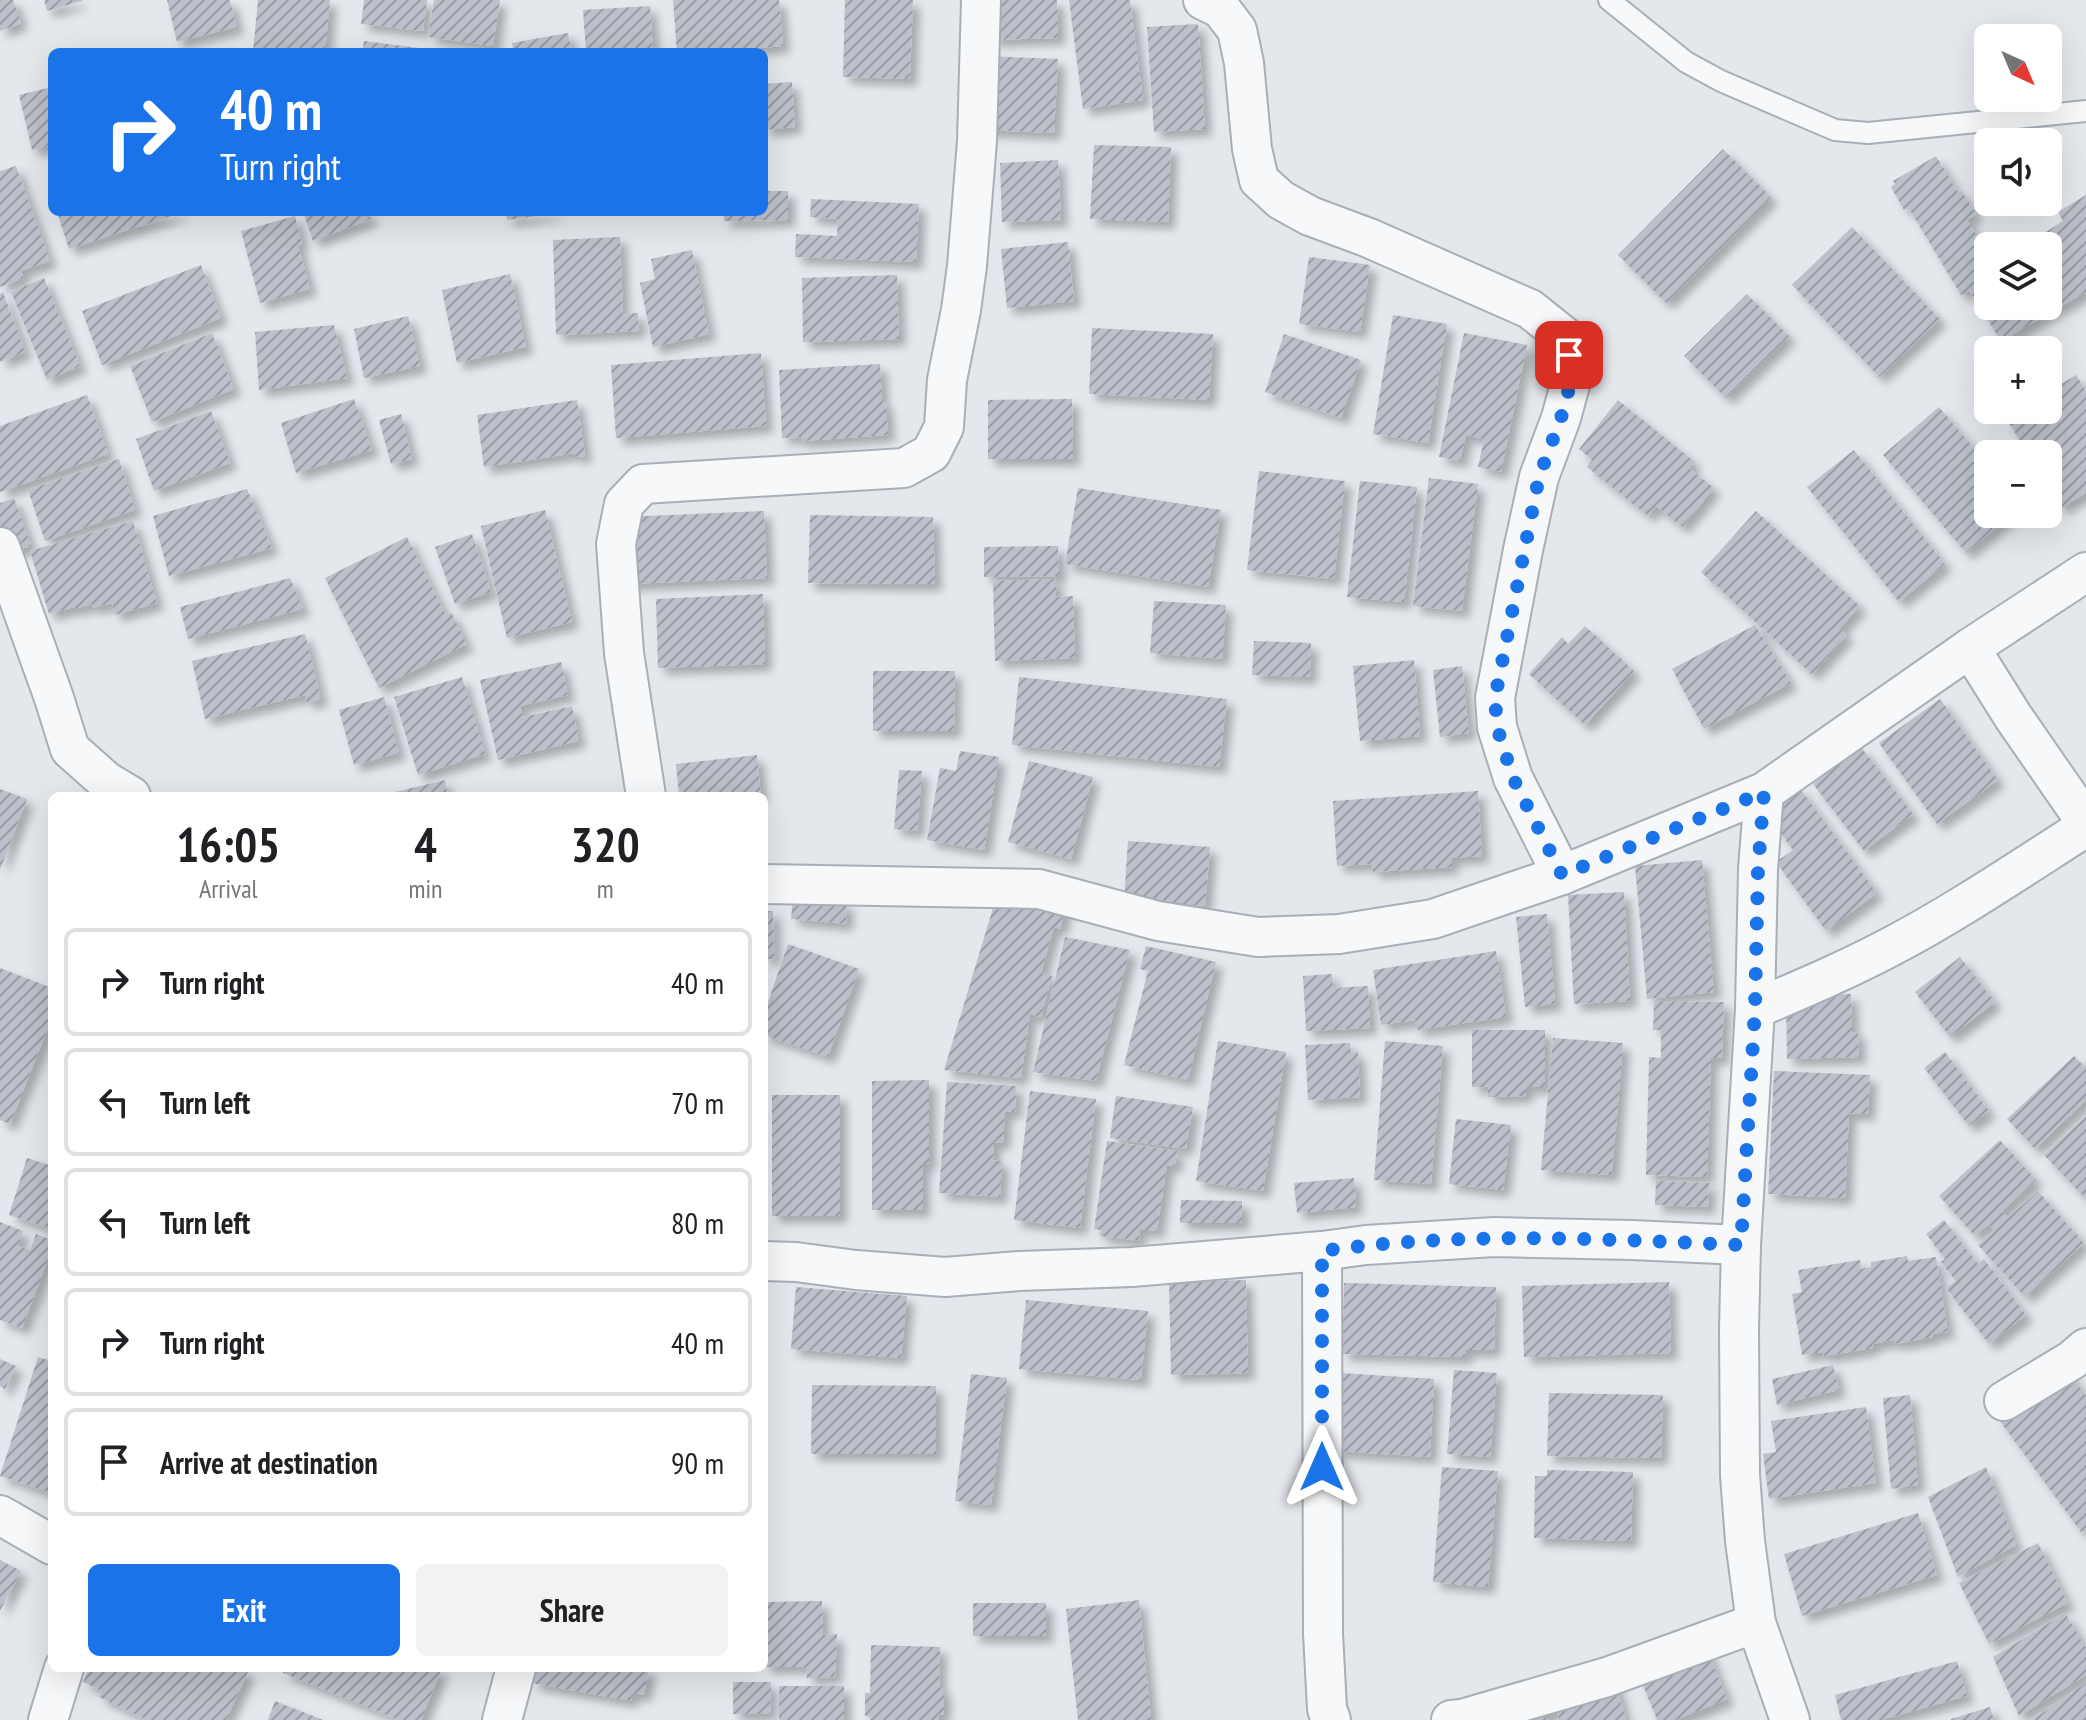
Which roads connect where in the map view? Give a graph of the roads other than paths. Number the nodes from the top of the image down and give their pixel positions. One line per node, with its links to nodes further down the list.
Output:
1 (981, 0): 9 (street)
2 (1203, 0): 12 (street)
3 (1609, 0): 4 (lane)
4 (2086, 111)
5 (0, 547): 8 (street)
6 (2086, 572): 7 (street)
7 (1970, 648): 10 (street); 11 (street)
8 (124, 792)
9 (645, 792)
10 (1764, 792): 12 (street); 14 (street)
11 (2086, 825): 14 (street)
12 (1562, 875): 13 (street)
13 (768, 884)
14 (1755, 1009): 15 (street)
15 (1741, 1245): 16 (street); 22 (street)
16 (1322, 1251): 17 (street); 27 (street)
17 (768, 1261)
18 (2086, 1348): 19 (street)
19 (2004, 1401)
20 (0, 1515): 21 (street)
21 (48, 1543)
22 (1756, 1623): 28 (street); 29 (street)
23 (63, 1672): 25 (street)
24 (515, 1672): 26 (street)
25 (48, 1720)
26 (502, 1720)
27 (1331, 1720)
28 (1451, 1720)
29 (1790, 1720)

